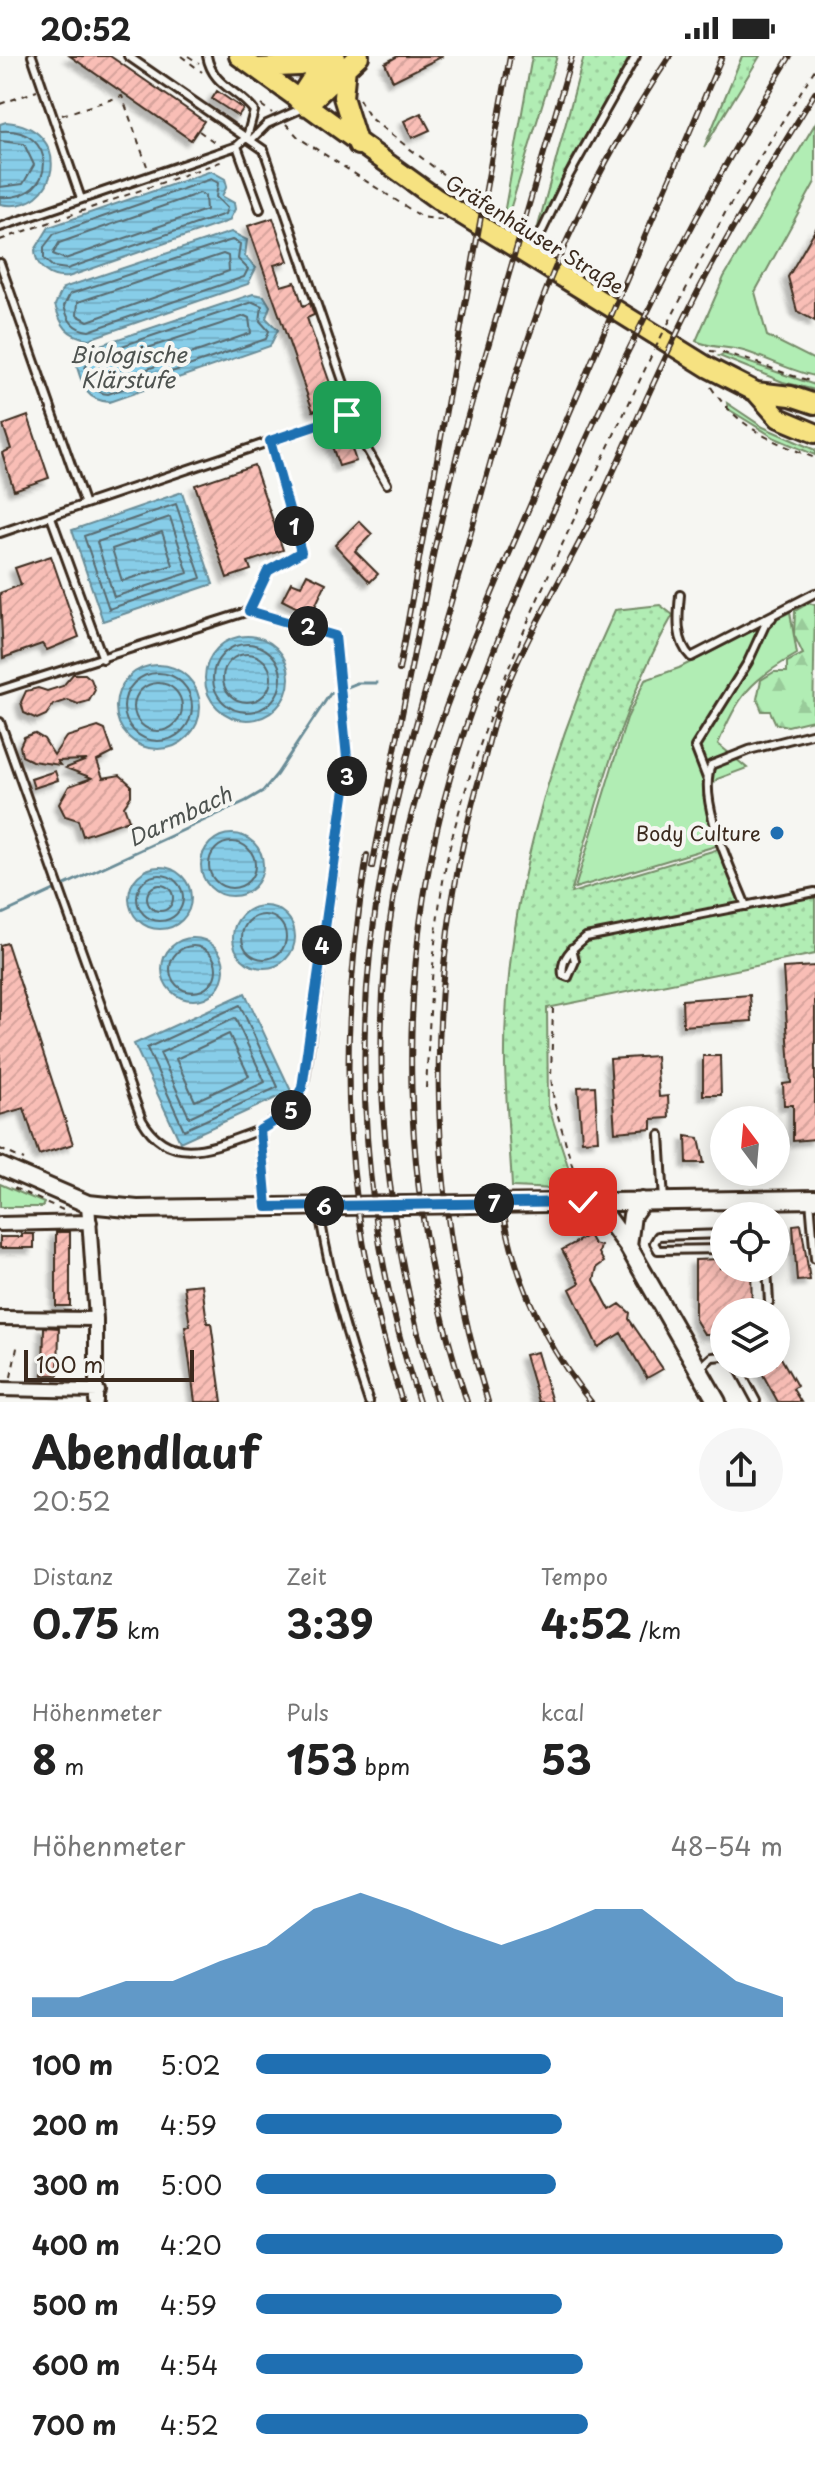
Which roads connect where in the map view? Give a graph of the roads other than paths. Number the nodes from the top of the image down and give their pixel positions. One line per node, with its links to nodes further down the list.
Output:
1 (32, 56): 12 (lane)
2 (128, 56): 9 (lane)
3 (207, 56): 9 (lane)
4 (239, 56): 7 (main road, Gräfenhäuser Straße)
5 (636, 56): 15 (lane)
6 (345, 59): 7 (main road); 8 (main road); 10 (main road)
7 (256, 68): 8 (main road, Gräfenhäuser Straße)
8 (302, 103): 9 (lane); 10 (main road, Gräfenhäuser Straße)
9 (249, 139): 11 (lane); 21 (lane)
10 (358, 145): 15 (main road, Gräfenhäuser Straße)
11 (237, 146): 12 (lane); 13 (lane)
12 (81, 199): 14 (lane)
13 (260, 209)
14 (0, 227)
15 (530, 257): 17 (main road, Gräfenhäuser Straße)
16 (0, 263): 25 (lane)
17 (756, 392): 19 (main road, Gräfenhäuser Straße); 22 (main road, Gräfenhäuser Straße)
18 (815, 393): 19 (main road)
19 (791, 396): 20 (main road, Gräfenhäuser Straße)
20 (815, 404)
21 (347, 415): 23 (lane); 24 (lane)
22 (815, 433)
23 (270, 441): 25 (lane); 30 (lane)
24 (387, 484)
25 (84, 502): 26 (lane)
26 (51, 517): 27 (lane); 32 (lane)
27 (0, 533)
28 (815, 593): 31 (lane)
29 (680, 595): 31 (lane)
30 (249, 611): 32 (lane); 40 (lane)
31 (779, 611): 36 (lane)
32 (103, 659): 33 (lane)
33 (1, 688)
34 (0, 722): 40 (lane)
35 (815, 733): 36 (lane)
36 (707, 778): 38 (lane)
37 (815, 892): 38 (lane)
38 (746, 906): 39 (lane)
39 (572, 948)
40 (260, 1130): 51 (lane)
41 (660, 1135): 45 (lane)
42 (0, 1166): 48 (main road)
43 (812, 1200): 47 (main road); 57 (lane)
44 (642, 1201): 45 (main road); 46 (main road); 55 (main road)
45 (664, 1201): 49 (main road)
46 (590, 1202): 50 (main road); 55 (main road)
47 (790, 1203)
48 (88, 1204): 51 (main road); 52 (street)
49 (710, 1204)
50 (319, 1206): 51 (main road); 66 (lane)
51 (267, 1207)
52 (90, 1222): 53 (street); 59 (street)
53 (0, 1224)
54 (710, 1234): 56 (lane)
55 (628, 1246): 61 (main road)
56 (710, 1249)
57 (815, 1259)
58 (0, 1318): 59 (street)
59 (96, 1319): 64 (street)
60 (710, 1359): 61 (lane)
61 (698, 1369): 67 (main road)
62 (744, 1378): 65 (lane)
63 (4, 1390): 64 (street)
64 (97, 1396)
65 (756, 1401)
66 (369, 1402)
67 (717, 1402)

